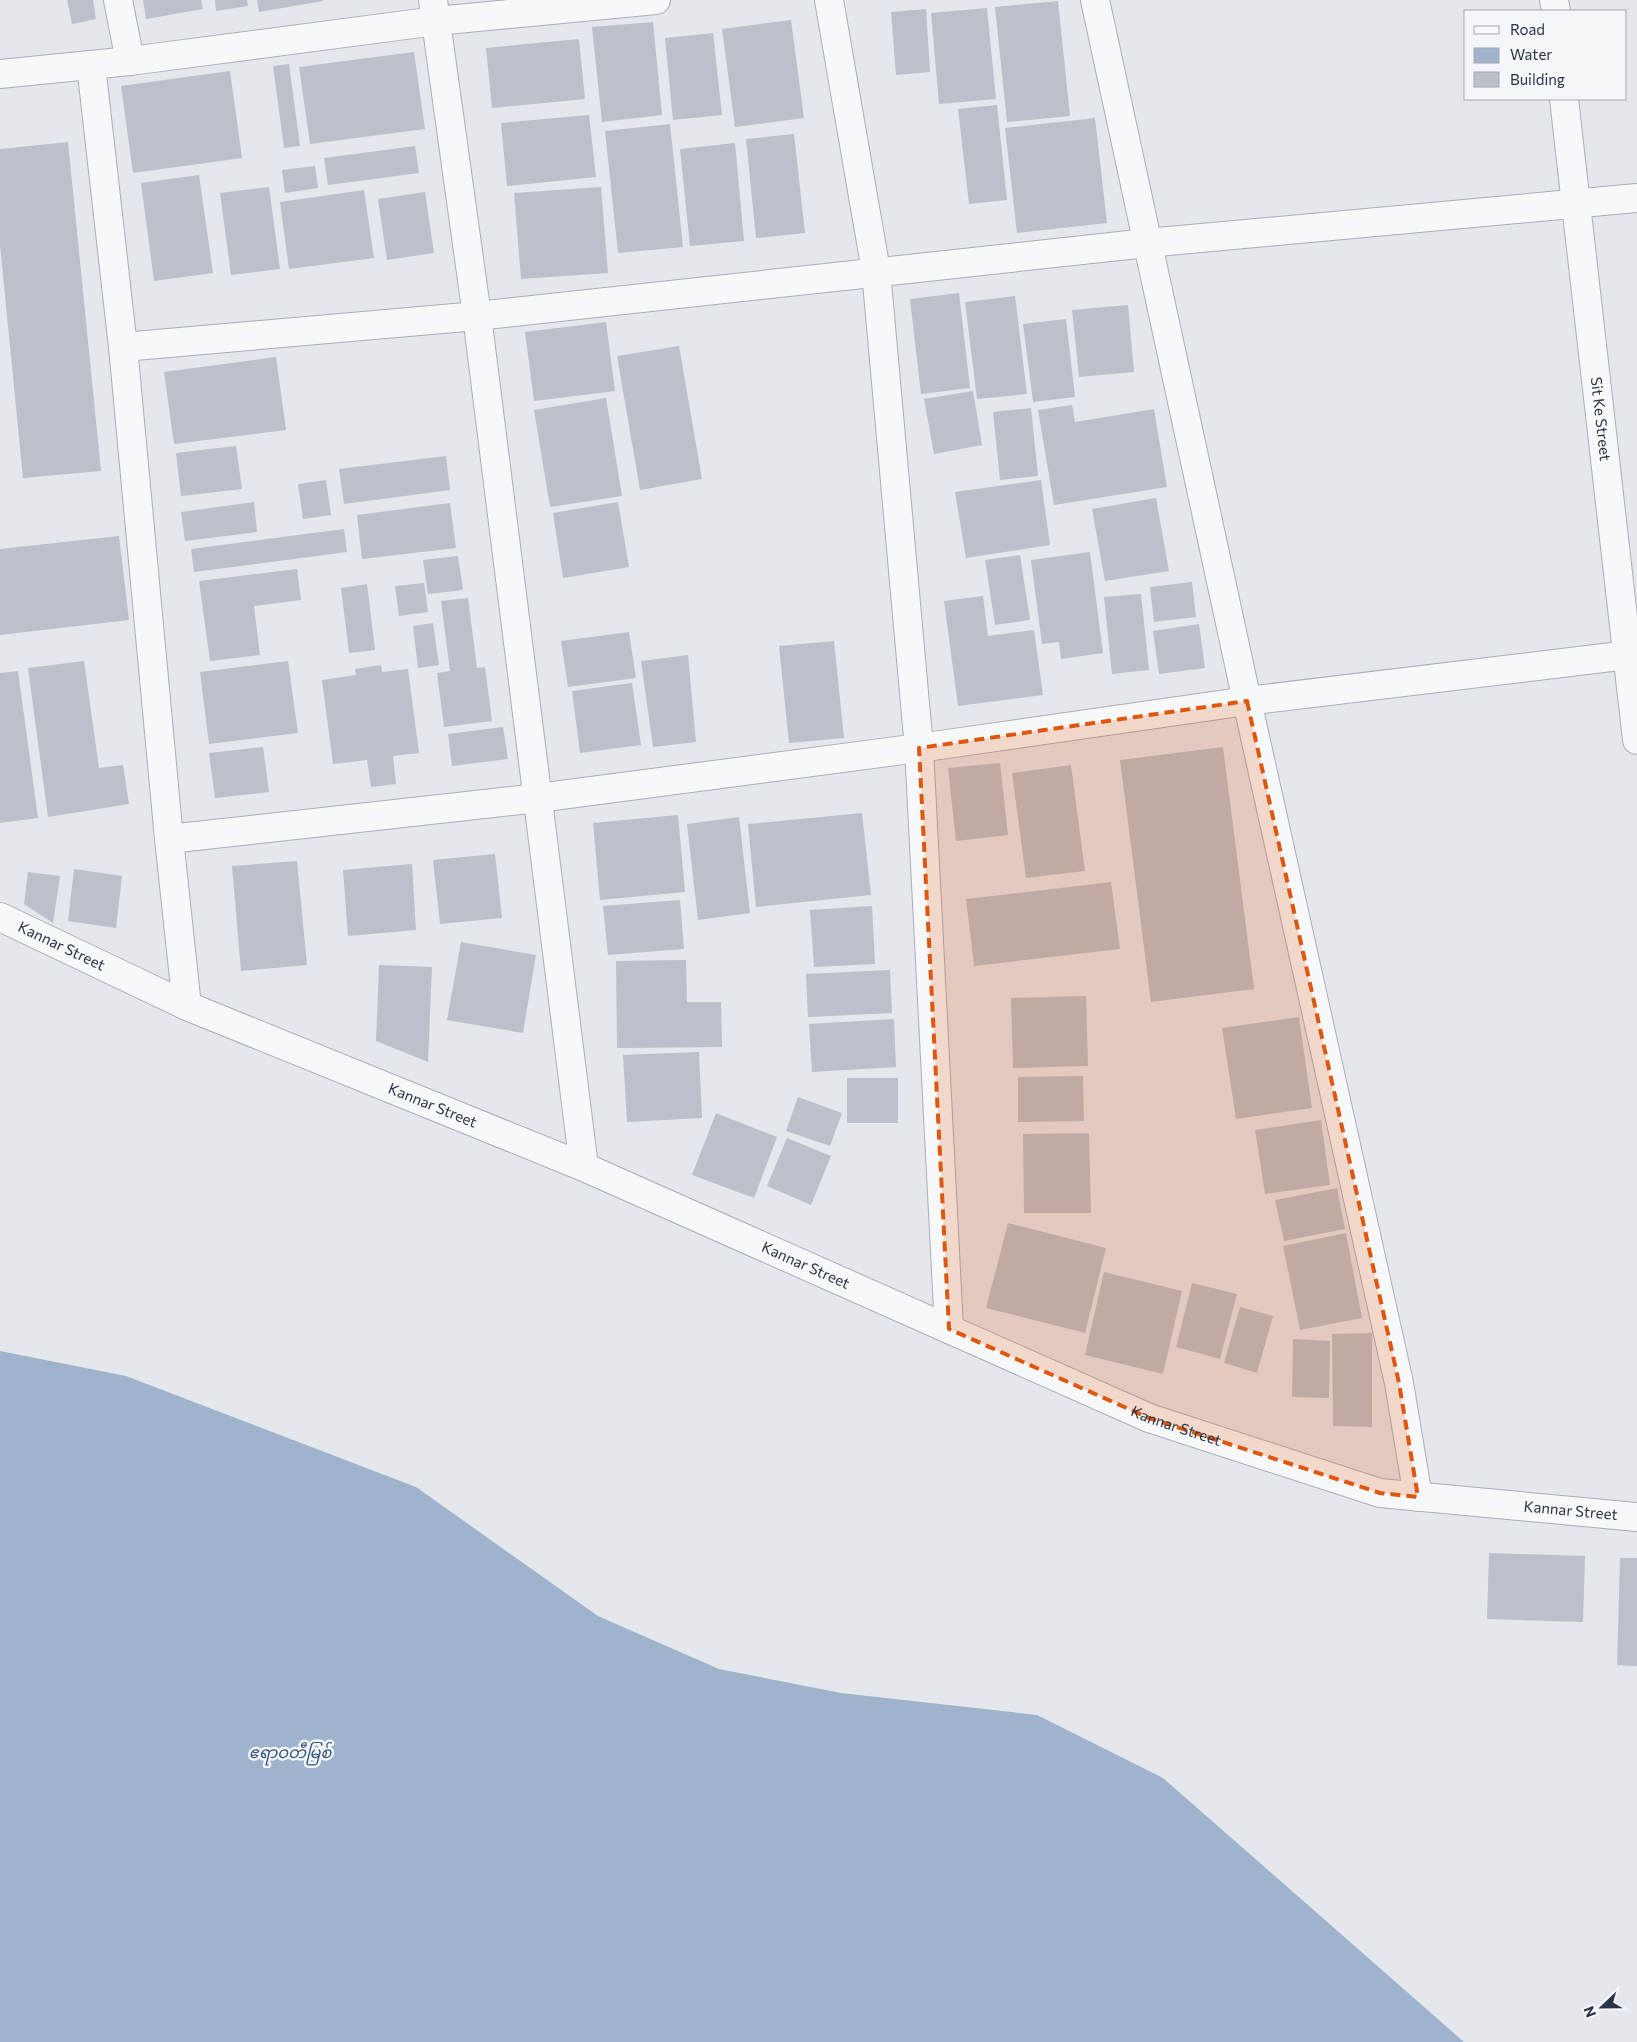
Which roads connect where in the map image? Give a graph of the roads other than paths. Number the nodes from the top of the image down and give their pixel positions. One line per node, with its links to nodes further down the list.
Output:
1 (118, 0): 6 (street)
2 (656, 0): 5 (street)
3 (829, 0): 13 (street)
4 (1095, 0): 12 (street)
5 (435, 10): 6 (street); 14 (street)
6 (130, 61): 7 (street)
7 (91, 65): 8 (street); 15 (street)
8 (0, 74)
9 (1564, 100): 11 (street, Sit Ke Street)
10 (1637, 198): 11 (street)
11 (1575, 203): 12 (street); 16 (street, Sit Ke Street)
12 (1147, 244): 13 (street); 17 (street)
13 (876, 272): 14 (street); 19 (street)
14 (477, 316): 15 (street); 20 (street)
15 (123, 347): 21 (street)
16 (1632, 654): 17 (street); 18 (street, Sit Ke Street)
17 (1247, 700): 19 (street); 26 (street)
18 (1637, 740)
19 (919, 748): 20 (street); 25 (street)
20 (538, 798): 21 (street); 24 (street)
21 (169, 839): 23 (street)
22 (0, 917): 23 (street, Kannar Street)
23 (187, 1006): 24 (street, Kannar Street)
24 (584, 1167): 25 (street, Kannar Street)
25 (949, 1329): 26 (street, Kannar Street)
26 (1418, 1497): 27 (street, Kannar Street)
27 (1637, 1517)

